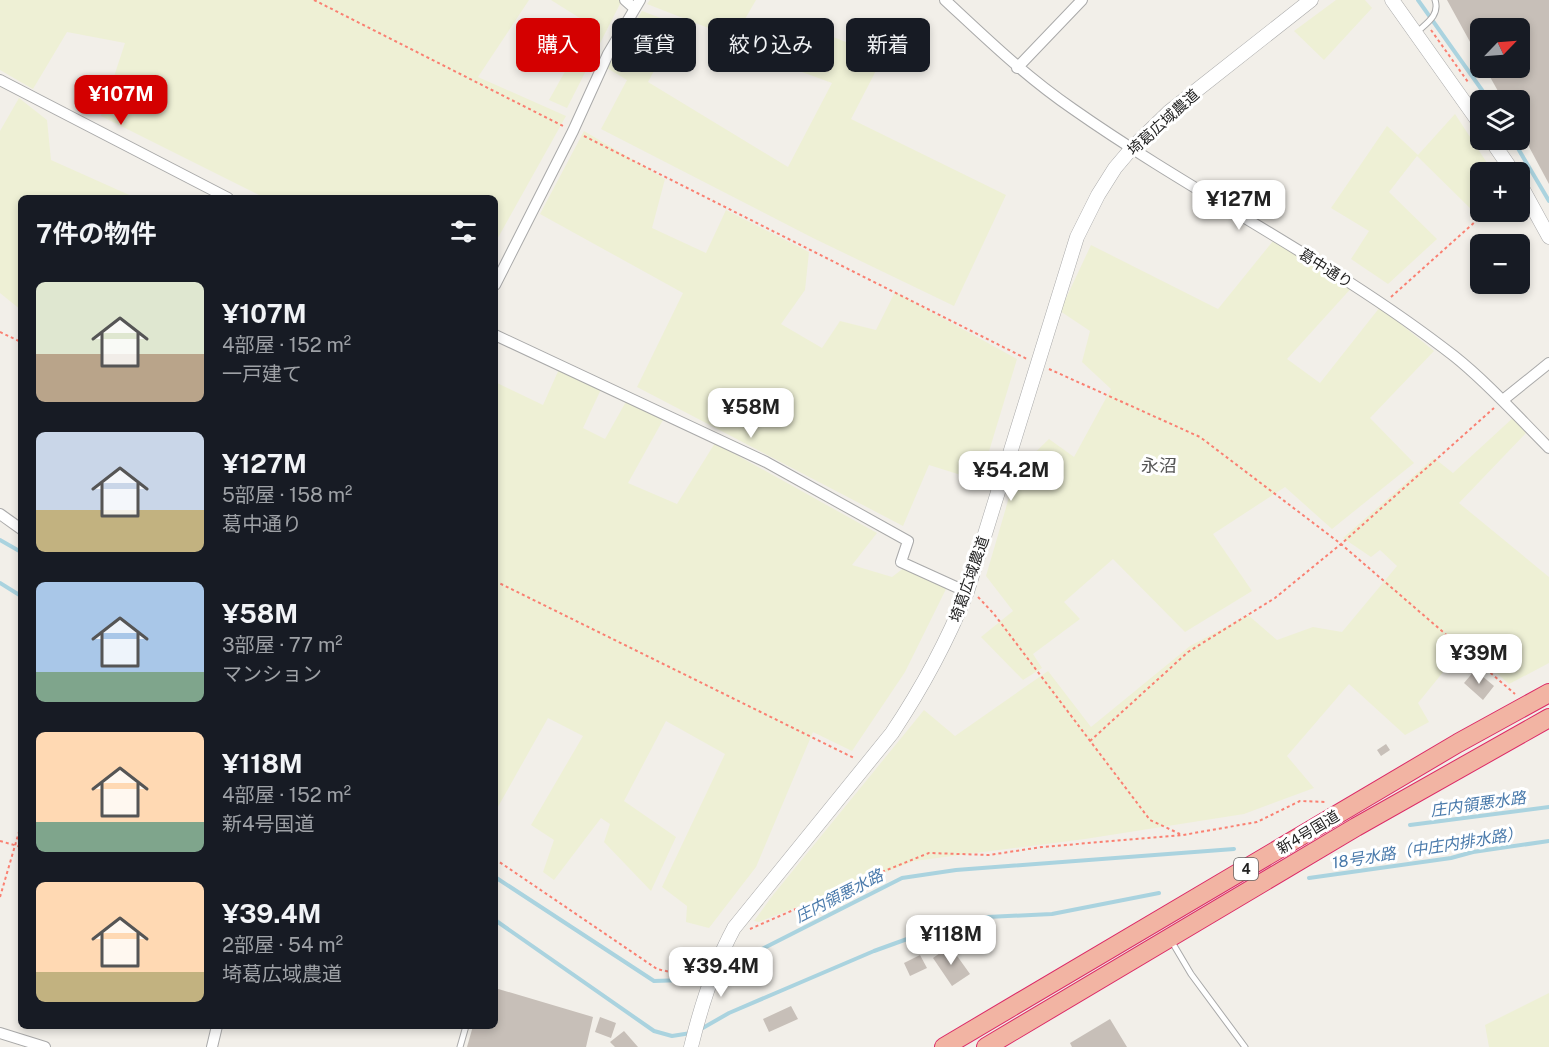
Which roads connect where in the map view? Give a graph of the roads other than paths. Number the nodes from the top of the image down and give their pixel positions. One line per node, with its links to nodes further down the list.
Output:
1 (625, 0): 8 (street)
2 (945, 0): 10 (street, 葛中通り)
3 (1082, 0): 10 (street)
4 (1311, 0): 13 (street, 埼葛広域農道)
5 (1392, 0): 9 (street)
6 (1442, 0): 7 (lane)
7 (1436, 3): 9 (lane)
8 (637, 4): 17 (street)
9 (1417, 32): 12 (street)
10 (1017, 68): 13 (street, 葛中通り)
11 (0, 80): 14 (street)
12 (1470, 109)
13 (1132, 148): 20 (street, 葛中通り); 24 (street, 埼葛広域農道)
14 (222, 195)
15 (1530, 202): 16 (street)
16 (1549, 237)
17 (498, 279)
18 (498, 336): 24 (street)
19 (1549, 363): 20 (street)
20 (1503, 400): 21 (street, 葛中通り)
21 (1549, 448)
22 (0, 514): 23 (street)
23 (18, 527)
24 (967, 592): 31 (street, 埼葛広域農道)
25 (1549, 693): 35 (highway, 新4号国道 / 4)
26 (1549, 718): 27 (highway, 新4号国道 / 4)
27 (1170, 938): 36 (highway, 新4号国道 / 4); 37 (lane)
28 (217, 1029): 33 (street)
29 (465, 1029): 34 (lane)
30 (0, 1033): 32 (street)
31 (691, 1046)
32 (45, 1047)
33 (212, 1047)
34 (460, 1047)
35 (944, 1047)
36 (986, 1047)
37 (1245, 1047)

